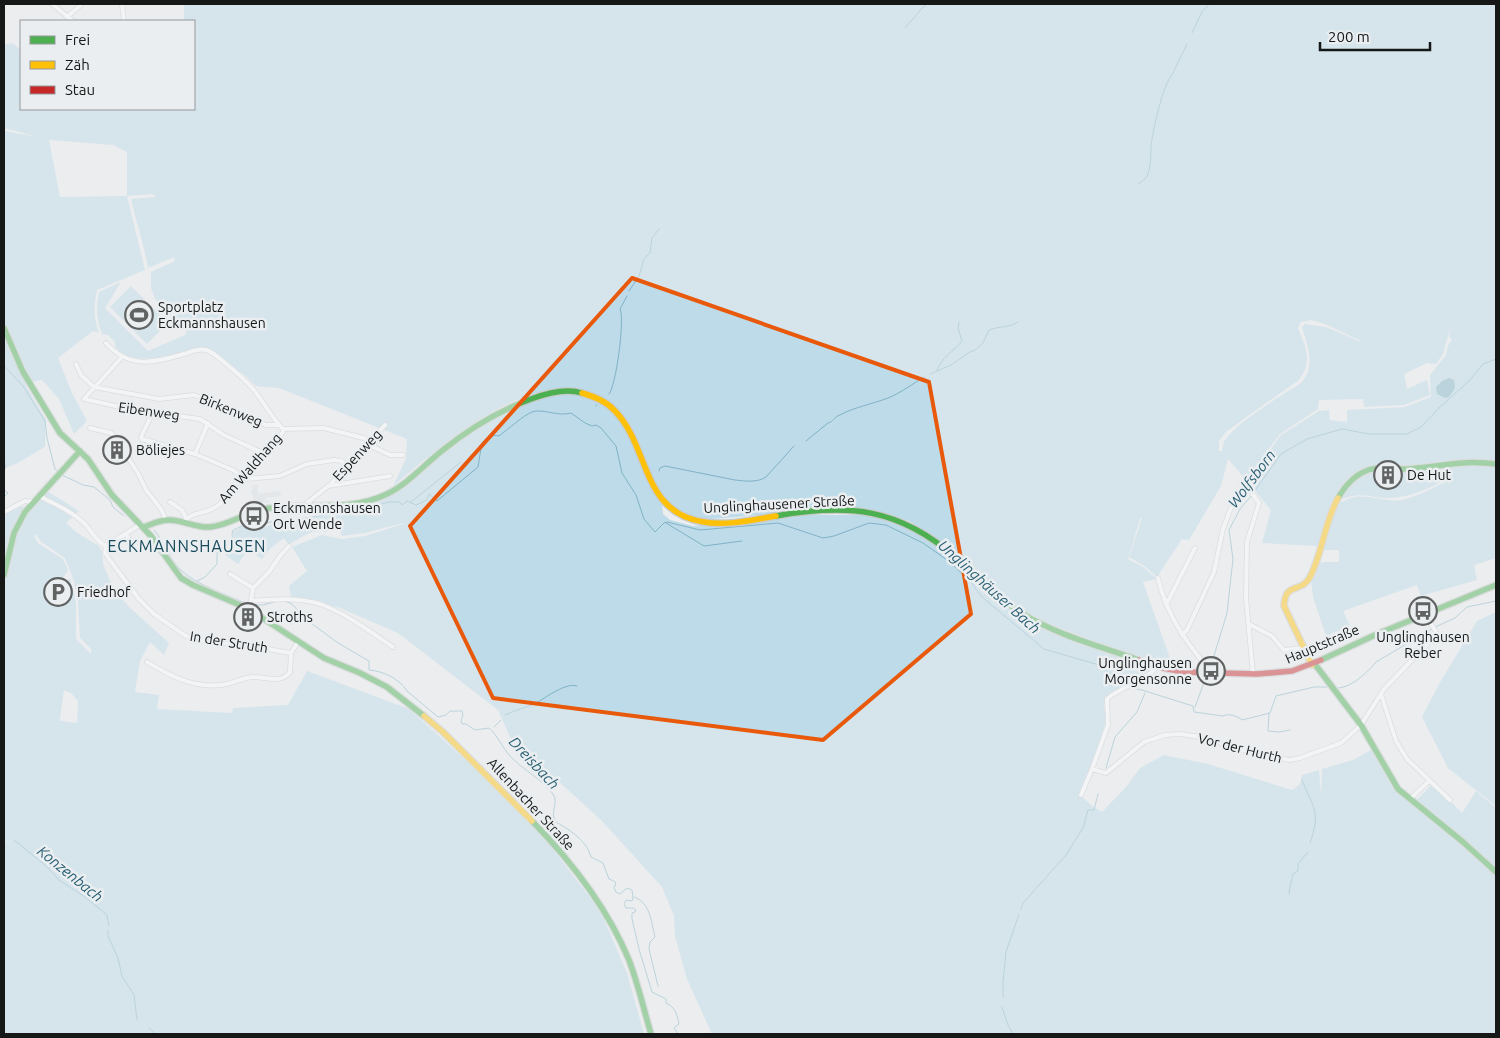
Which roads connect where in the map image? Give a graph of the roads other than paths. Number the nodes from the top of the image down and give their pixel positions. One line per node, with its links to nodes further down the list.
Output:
1 (52, 4): 4 (street)
2 (82, 4): 4 (street)
3 (122, 4): 6 (street)
4 (66, 17): 5 (street)
5 (71, 20)
6 (124, 20)
7 (4, 328): 20 (main road, Allenbacher Straße)
8 (106, 343): 9 (street)
9 (122, 357): 11 (street); 15 (street, Am Waldhang)
10 (76, 364): 11 (street)
11 (94, 387): 12 (street, Eibenweg); 15 (street, Birkenweg)
12 (152, 412): 13 (street, Eibenweg); 22 (street)
13 (208, 423): 21 (street, Eibenweg); 22 (street)
14 (385, 425): 18 (street, Espenweg)
15 (279, 426): 17 (street, Am Waldhang)
16 (90, 428): 34 (street)
17 (283, 429): 18 (street); 21 (street, Am Waldhang)
18 (371, 440): 19 (street, Espenweg)
19 (367, 444): 23 (street); 25 (street, Espenweg)
20 (80, 451): 29 (main road); 36 (main road, Allenbacher Straße)
21 (263, 453): 27 (street, Am Waldhang)
22 (195, 454): 27 (street)
23 (403, 455)
24 (1496, 464): 54 (main road)
25 (345, 468): 27 (street); 28 (street, Espenweg)
26 (390, 476): 28 (street)
27 (241, 477): 35 (street, Am Waldhang)
28 (328, 486): 32 (street, Espenweg)
29 (39, 496): 30 (main road); 39 (street)
30 (33, 502): 33 (street); 42 (main road)
31 (170, 502): 35 (street)
32 (305, 507): 35 (main road, Unglinghausener Straße); 56 (main road, Unglinghausener Straße)
33 (4, 512)
34 (166, 520): 35 (main road, Unglinghausener Straße); 36 (main road, Unglinghausener Straße)
35 (185, 520)
36 (143, 525): 37 (street); 38 (main road, Allenbacher Straße)
37 (126, 534): 38 (street); 39 (street)
38 (154, 540): 47 (main road, Allenbacher Straße)
39 (106, 546): 55 (street, In der Struth)
40 (289, 546): 46 (street)
41 (1195, 548): 48 (street)
42 (4, 574)
43 (230, 574): 46 (street)
44 (1158, 578): 48 (street)
45 (1496, 585): 49 (main road, Hauptstraße)
46 (253, 588): 47 (street)
47 (249, 604): 52 (main road, Allenbacher Straße); 53 (street)
48 (1166, 605): 51 (street)
49 (1426, 615): 58 (main road, Hauptstraße); 62 (street)
50 (1249, 624): 51 (street); 54 (street); 61 (street)
51 (1182, 635): 60 (street)
52 (298, 642): 55 (street); 70 (main road, Allenbacher Straße)
53 (393, 647)
54 (1304, 648): 58 (main road)
55 (291, 653): 57 (street)
56 (1120, 653): 59 (main road, Hauptstraße)
57 (147, 662)
58 (1313, 664): 61 (main road, Hauptstraße); 63 (main road)
59 (1157, 666): 60 (main road, Hauptstraße); 64 (street)
60 (1205, 674): 61 (main road, Hauptstraße)
61 (1253, 674)
62 (1381, 694): 63 (street); 65 (street)
63 (1361, 725): 64 (street, Vor der Hurth); 67 (main road)
64 (1092, 769): 66 (street)
65 (1428, 781): 67 (street); 68 (street)
66 (1081, 795)
67 (1410, 799): 69 (main road)
68 (1450, 800)
69 (1496, 872)
70 (651, 1034)

